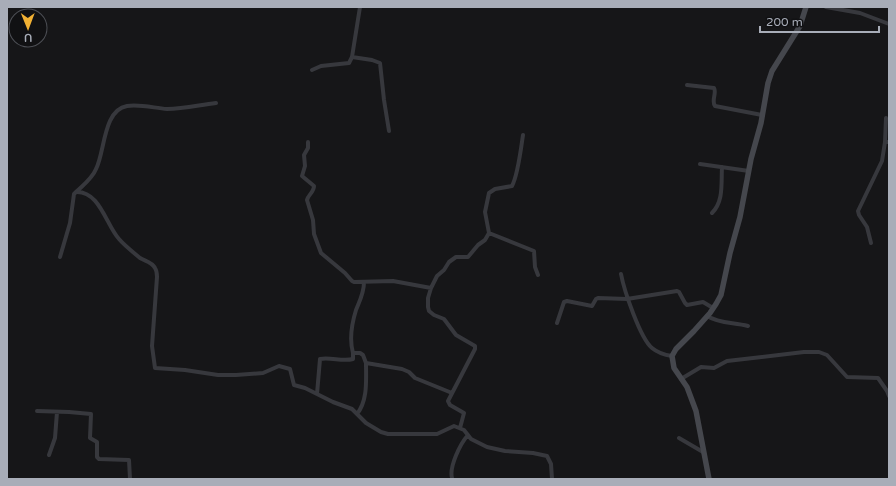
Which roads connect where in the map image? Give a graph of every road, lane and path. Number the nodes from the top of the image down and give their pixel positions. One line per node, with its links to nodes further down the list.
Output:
1 (360, 7): 5 (street)
2 (806, 7): 9 (street)
3 (826, 7): 4 (street)
4 (889, 24)
5 (352, 57): 6 (street); 11 (street)
6 (312, 70)
7 (688, 85): 9 (street)
8 (216, 102): 18 (street)
9 (762, 115): 17 (street)
10 (886, 118): 14 (street)
11 (389, 131)
12 (523, 135): 20 (street)
13 (308, 142): 25 (street)
14 (887, 142): 21 (street)
15 (700, 164): 16 (street)
16 (722, 167): 17 (street); 19 (street)
17 (749, 171): 28 (street)
18 (76, 192): 22 (street); 37 (street)
19 (712, 213)
20 (489, 233): 24 (street); 26 (street)
21 (871, 243)
22 (60, 257)
23 (621, 274): 27 (street)
24 (538, 275)
25 (364, 282): 26 (street); 32 (street)
26 (431, 288): 36 (street)
27 (628, 299): 28 (street); 30 (street); 33 (street)
28 (713, 308): 29 (street)
29 (707, 316): 31 (street); 33 (street)
30 (556, 323)
31 (748, 326)
32 (353, 354): 34 (street); 37 (street)
33 (672, 356): 35 (street)
34 (366, 364): 36 (street); 41 (street)
35 (682, 379): 38 (street); 45 (street)
36 (452, 393): 42 (street)
37 (317, 394): 41 (street)
38 (889, 396)
39 (37, 411): 40 (street)
40 (57, 412): 46 (street); 48 (street)
41 (357, 414): 42 (street)
42 (460, 428): 43 (street)
43 (468, 435): 47 (street); 49 (street)
44 (679, 438): 45 (street)
45 (703, 452): 50 (street)
46 (49, 455)
47 (452, 478)
48 (130, 479)
49 (552, 479)
50 (709, 479)

